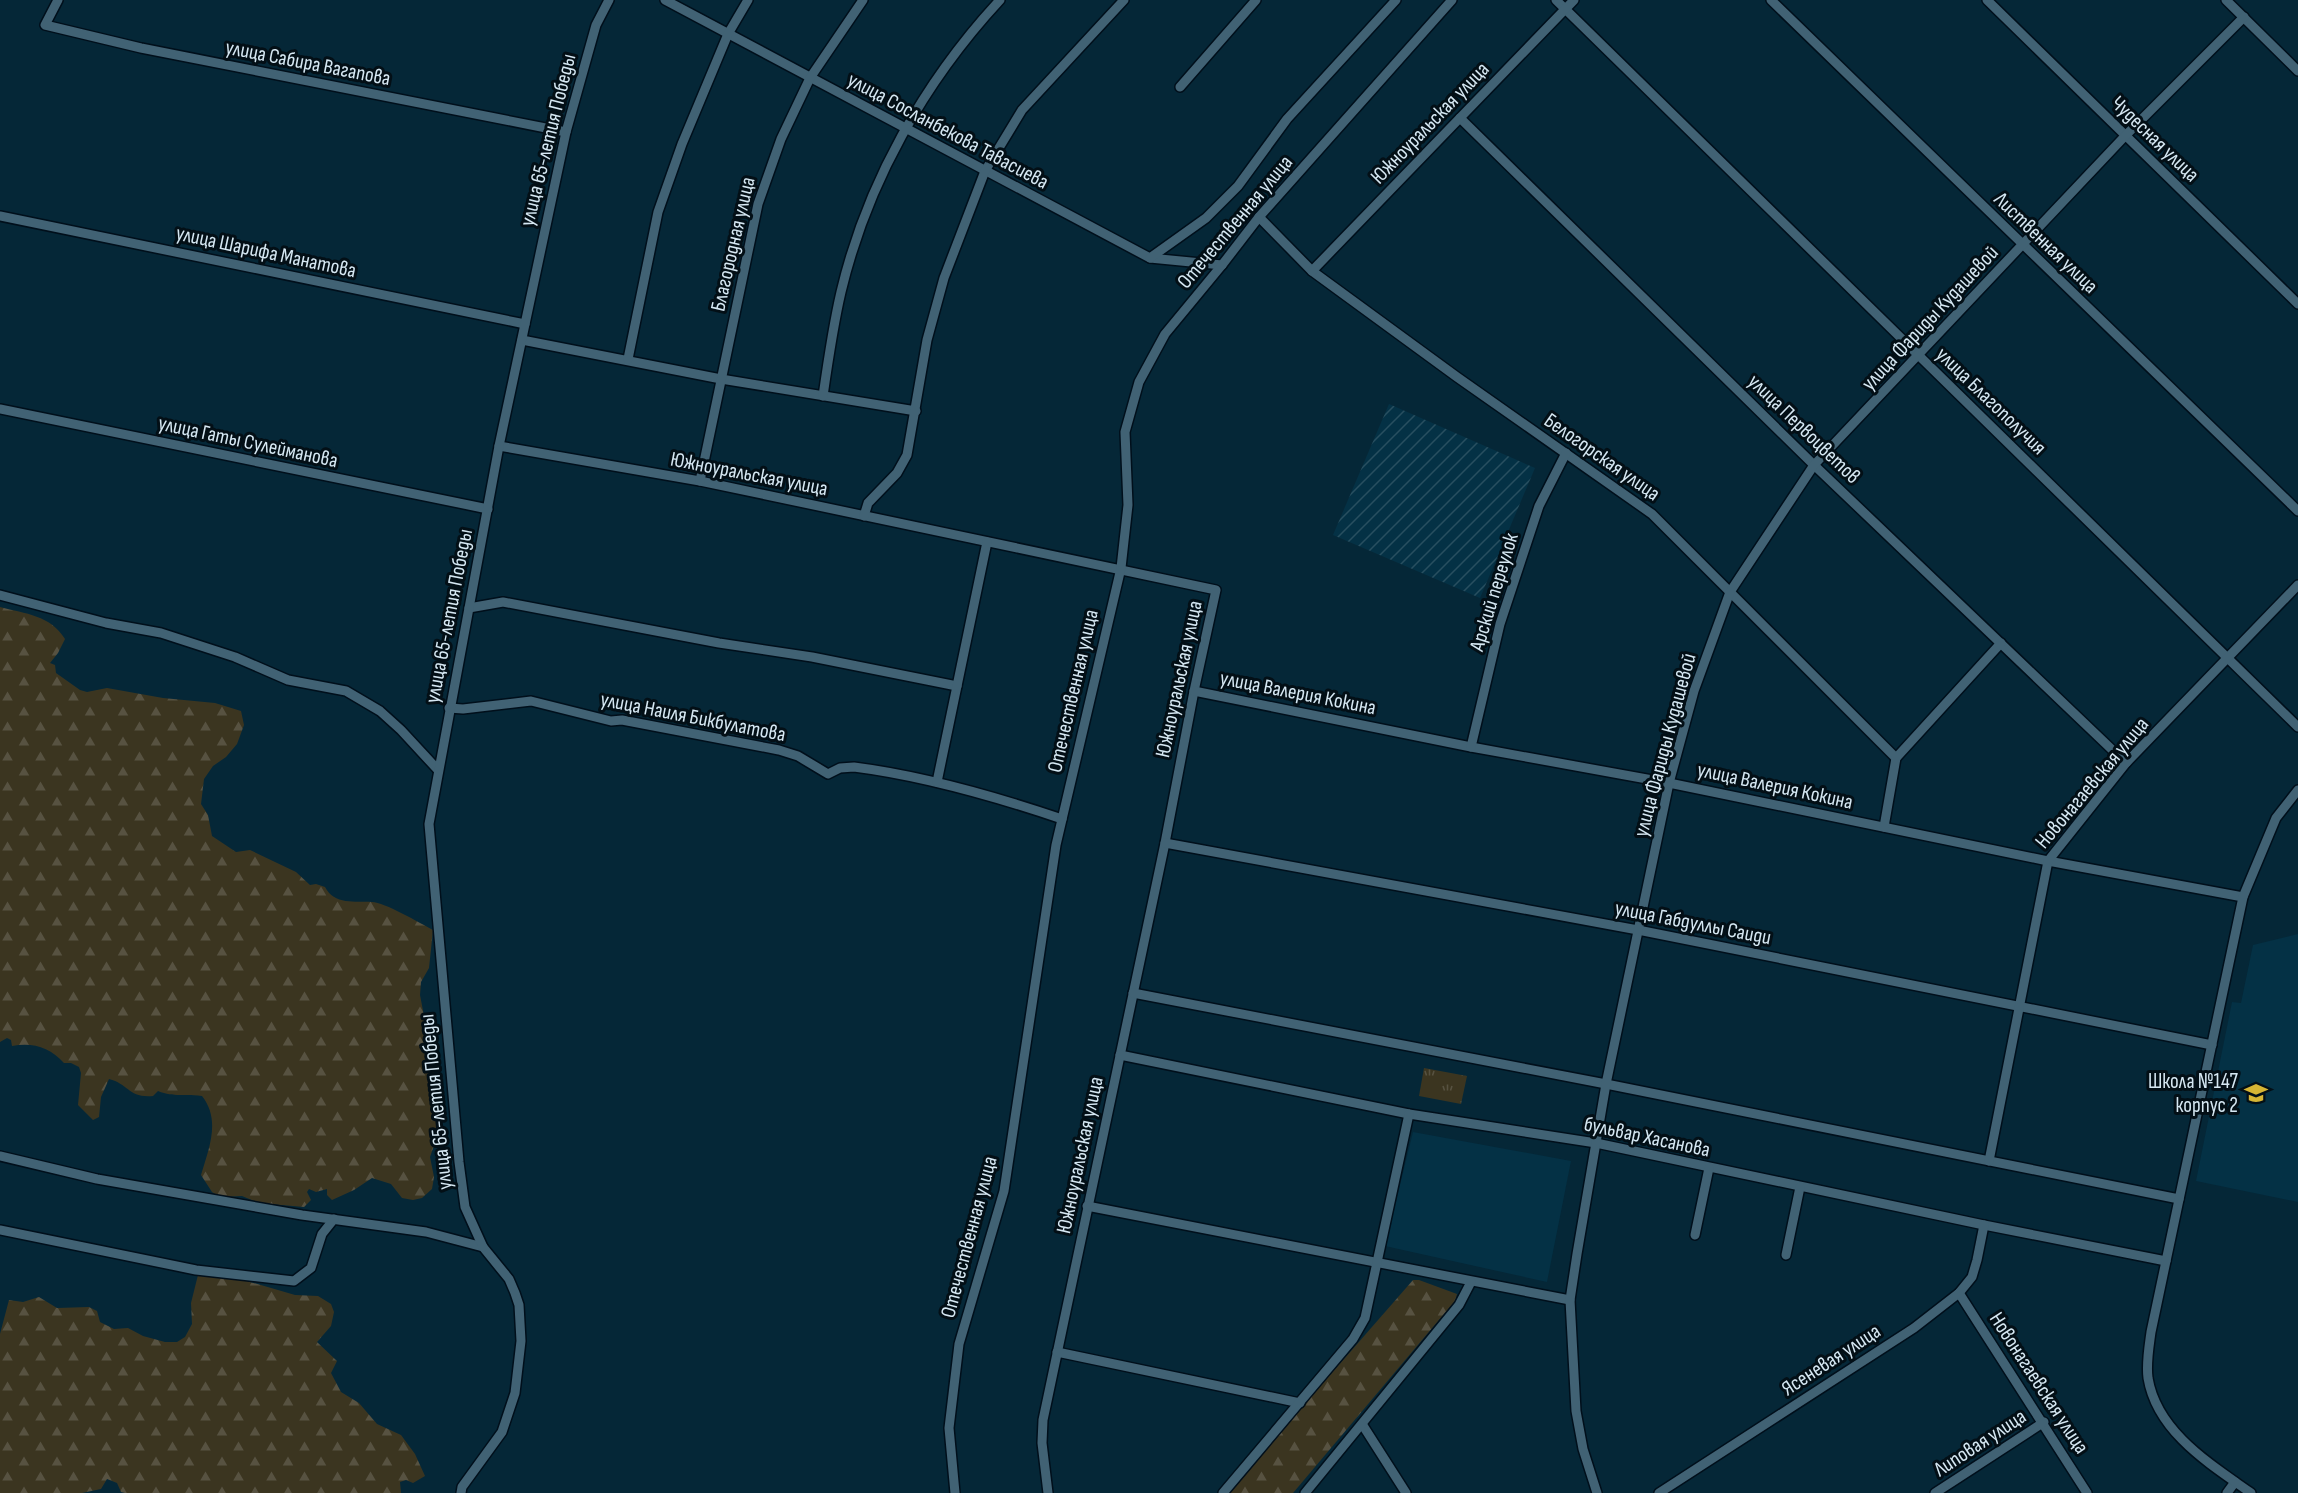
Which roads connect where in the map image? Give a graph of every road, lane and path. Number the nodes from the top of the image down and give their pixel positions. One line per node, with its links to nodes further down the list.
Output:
1 (58, 0): 24 (street, улица Сабира Вагапова)
2 (609, 0): 24 (street, улица 65-летия Победы)
3 (665, 0): 18 (street, улица Сосланбекова Тавасиева)
4 (748, 0): 18 (street)
5 (863, 0): 20 (street, Благородная улица)
6 (1000, 0): 23 (street)
7 (1124, 0): 26 (street)
8 (1256, 0): 21 (street)
9 (1396, 0): 30 (street)
10 (1452, 0): 28 (street, Отечественная улица)
11 (1556, 0): 16 (street, улица Благополучия)
12 (1574, 0): 16 (street, Южноуральская улица)
13 (1771, 0): 29 (street, Лиственная улица)
14 (1987, 0): 25 (street, Чудесная улица)
15 (2226, 0): 17 (street)
16 (1566, 9): 22 (street, Южноуральская улица); 36 (street, улица Благополучия)
17 (2244, 17): 19 (street); 25 (street, улица Фариды Кудашевой)
18 (728, 34): 20 (street, улица Сосланбекова Тавасиева); 37 (street)
19 (2298, 71)
20 (810, 78): 23 (street, улица Сосланбекова Тавасиева); 38 (street, Благородная улица)
21 (1180, 87)
22 (1460, 118): 32 (street, Южноуральская улица); 44 (street, улица Первоцветов)
23 (905, 128): 26 (street, улица Сосланбекова Тавасиева); 39 (street)
24 (566, 132): 34 (street, улица 65-летия Победы)
25 (2125, 136): 29 (street, улица Фариды Кудашевой); 33 (street, Чудесная улица)
26 (985, 171): 30 (street, улица Сосланбекова Тавасиева); 41 (street)
27 (0, 216): 34 (street, улица Шарифа Манатова)
28 (1259, 217): 31 (street, Отечественная улица); 32 (street, Белогорская улица)
29 (2023, 246): 36 (street, улица Фариды Кудашевой); 47 (street, Лиственная улица)
30 (1150, 258): 31 (street, улица Сосланбекова Тавасиева)
31 (1222, 265): 50 (street, Отечественная улица)
32 (1312, 271): 43 (street, Белогорская улица)
33 (2298, 304)
34 (525, 324): 35 (street, улица 65-летия Победы)
35 (522, 340): 37 (street); 42 (street, улица 65-летия Победы)
36 (1919, 356): 44 (street, улица Фариды Кудашевой); 56 (street, улица Благополучия)
37 (628, 359): 38 (street)
38 (721, 379): 39 (street); 45 (street, Благородная улица)
39 (823, 396): 41 (street)
40 (0, 410): 46 (street, улица Гаты Сулейманова)
41 (916, 411): 48 (street)
42 (499, 446): 45 (street, Южноуральская улица); 46 (street, улица 65-летия Победы)
43 (1566, 453): 52 (street, Белогорская улица); 61 (street, Арский переулок)
44 (1814, 465): 52 (street, улица Фариды Кудашевой); 55 (street, улица Первоцветов)
45 (700, 481): 48 (street, Южноуральская улица)
46 (488, 509): 54 (street, улица 65-летия Победы)
47 (2298, 511)
48 (864, 516): 49 (street, Южноуральская улица)
49 (987, 542): 50 (street, Южноуральская улица); 57 (street)
50 (1121, 568): 58 (street, Южноуральская улица); 68 (street, Отечественная улица)
51 (2298, 585): 56 (street, Новонагаевская улица)
52 (1730, 592): 62 (street, Белогорская улица); 66 (street, улица Фариды Кудашевой)
53 (0, 595): 64 (street)
54 (469, 608): 57 (street); 59 (street, улица 65-летия Победы)
55 (2001, 643): 62 (street); 63 (street, улица Первоцветов)
56 (2228, 658): 60 (street, улица Благополучия); 63 (street, Новонагаевская улица)
57 (957, 686): 65 (street)
58 (1194, 691): 61 (street, улица Валерия Кокина); 70 (street, Южноуральская улица)
59 (450, 708): 64 (street, улица 65-летия Победы); 65 (street, улица Наиля Бикбулатова)
60 (2298, 727)
61 (1471, 747): 66 (street, улица Валерия Кокина)
62 (1896, 758): 69 (street)
63 (2126, 764): 71 (street, Новонагаевская улица)
64 (438, 770): 91 (street, улица 65-летия Победы)
65 (937, 782): 68 (street, улица Наиля Бикбулатова)
66 (1669, 783): 69 (street, улица Валерия Кокина); 73 (street, улица Фариды Кудашевой)
67 (2298, 790): 72 (street)
68 (1062, 819): 104 (street, Отечественная улица)
69 (1884, 827): 71 (street, улица Валерия Кокина)
70 (1165, 843): 73 (street, улица Габдуллы Саиди); 74 (street, Южноуральская улица)
71 (2048, 861): 72 (street, улица Валерия Кокина); 75 (street, Новонагаевская улица)
72 (2243, 897): 76 (street)
73 (1638, 930): 75 (street, улица Габдуллы Саиди); 78 (street, улица Фариды Кудашевой)
74 (1133, 993): 77 (street, Южноуральская улица); 78 (street, бульвар Хасанова)
75 (2019, 1006): 76 (street, улица Габдуллы Саиди); 82 (street, Новонагаевская улица)
76 (2212, 1045): 85 (street)
77 (1120, 1055): 79 (street, бульвар Хасанова); 86 (street, Южноуральская улица)
78 (1606, 1084): 80 (street, улица Фариды Кудашевой); 82 (street, бульвар Хасанова)
79 (1409, 1114): 80 (street, бульвар Хасанова); 94 (street)
80 (1596, 1143): 83 (street, бульвар Хасанова); 97 (street, улица Фариды Кудашевой)
81 (0, 1156): 87 (street)
82 (1989, 1161): 85 (street, бульвар Хасанова)
83 (1709, 1168): 84 (street, бульвар Хасанова); 90 (street)
84 (1800, 1187): 88 (street, бульвар Хасанова); 92 (street)
85 (2179, 1199): 93 (street)
86 (1088, 1206): 94 (street); 98 (street, Южноуральская улица)
87 (334, 1219): 89 (street); 91 (street)
88 (1984, 1225): 93 (street, бульвар Хасанова); 96 (street, Ясеневая улица)
89 (0, 1230)
90 (1695, 1235)
91 (483, 1247): 103 (street, улица 65-летия Победы)
92 (1786, 1255)
93 (2166, 1261): 102 (street)
94 (1377, 1263): 95 (street); 99 (street)
95 (1470, 1282): 97 (street); 101 (street)
96 (1959, 1293): 100 (street, Новонагаевская улица); 110 (street, Ясеневая улица)
97 (1570, 1300): 109 (street, улица Фариды Кудашевой)
98 (1057, 1352): 99 (street); 105 (street, Южноуральская улица)
99 (1300, 1403): 106 (street)
100 (2044, 1422): 111 (street, Липовая улица); 112 (street, Новонагаевская улица)
101 (1362, 1424): 107 (street); 108 (street)
102 (2235, 1482): 113 (street); 114 (street)
103 (461, 1493)
104 (955, 1493)
105 (1048, 1493)
106 (1223, 1493)
107 (1305, 1493)
108 (1406, 1493)
109 (1597, 1493)
110 (1659, 1493)
111 (1935, 1493)
112 (2087, 1493)
113 (2227, 1493)
114 (2251, 1493)

